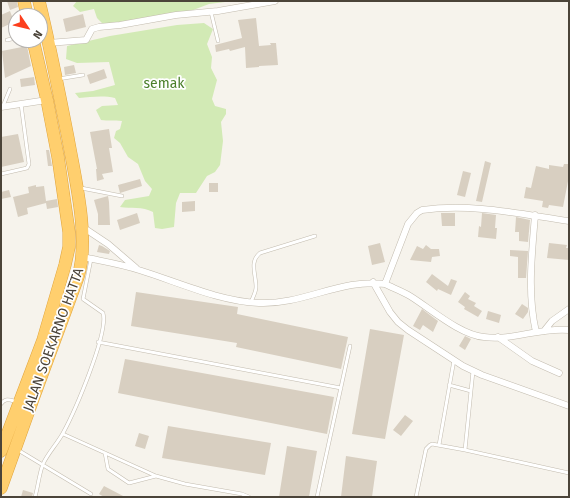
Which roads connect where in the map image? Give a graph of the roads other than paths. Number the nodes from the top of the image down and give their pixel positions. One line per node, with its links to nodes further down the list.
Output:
1 (275, 1): 2 (street)
2 (211, 12): 3 (lane); 4 (street)
3 (218, 42)
4 (48, 43): 7 (highway, JALAN SOEKARNO HATTA)
5 (35, 48): 9 (highway, JALAN SOEKARNO HATTA)
6 (83, 75): 7 (lane)
7 (56, 79): 13 (highway, JALAN SOEKARNO HATTA)
8 (10, 89): 11 (lane)
9 (47, 100): 10 (street); 37 (highway, JALAN SOEKARNO HATTA)
10 (21, 104): 11 (street); 12 (lane)
11 (2, 107)
12 (1, 174)
13 (76, 187): 14 (lane); 17 (highway, JALAN SOEKARNO HATTA)
14 (122, 196)
15 (535, 215): 16 (street); 22 (street); 27 (street)
16 (569, 221)
17 (81, 226): 19 (highway, JALAN SOEKARNO HATTA); 20 (street)
18 (315, 236): 23 (lane)
19 (87, 258): 20 (street); 29 (lane); 42 (highway, JALAN SOEKARNO HATTA)
20 (137, 269): 23 (street)
21 (373, 282): 22 (street); 23 (street); 31 (street)
22 (385, 284): 28 (street)
23 (251, 302)
24 (569, 309): 26 (street)
25 (569, 330): 26 (street)
26 (544, 331): 27 (street)
27 (536, 332): 28 (street)
28 (498, 338): 33 (street)
29 (98, 342): 35 (lane); 40 (lane)
30 (350, 346): 35 (lane)
31 (454, 360): 32 (street); 34 (lane)
32 (473, 372): 36 (lane); 39 (street)
33 (559, 373)
34 (450, 385): 36 (lane); 41 (lane)
35 (341, 388): 53 (lane)
36 (471, 391): 43 (lane)
37 (19, 403): 38 (lane); 44 (highway, JALAN SOEKARNO HATTA)
38 (1, 404)
39 (569, 406)
40 (63, 434): 45 (lane); 46 (lane)
41 (439, 445): 43 (lane); 54 (lane)
42 (15, 448): 46 (lane); 49 (highway, JALAN SOEKARNO HATTA)
43 (465, 450): 47 (lane)
44 (1, 451)
45 (105, 453): 48 (lane); 48 (lane)
46 (43, 465): 50 (lane); 51 (lane)
47 (569, 473)
48 (156, 476): 52 (lane)
49 (1, 488)
50 (91, 494)
51 (36, 497)
52 (249, 497)
53 (317, 497)
54 (416, 497)

